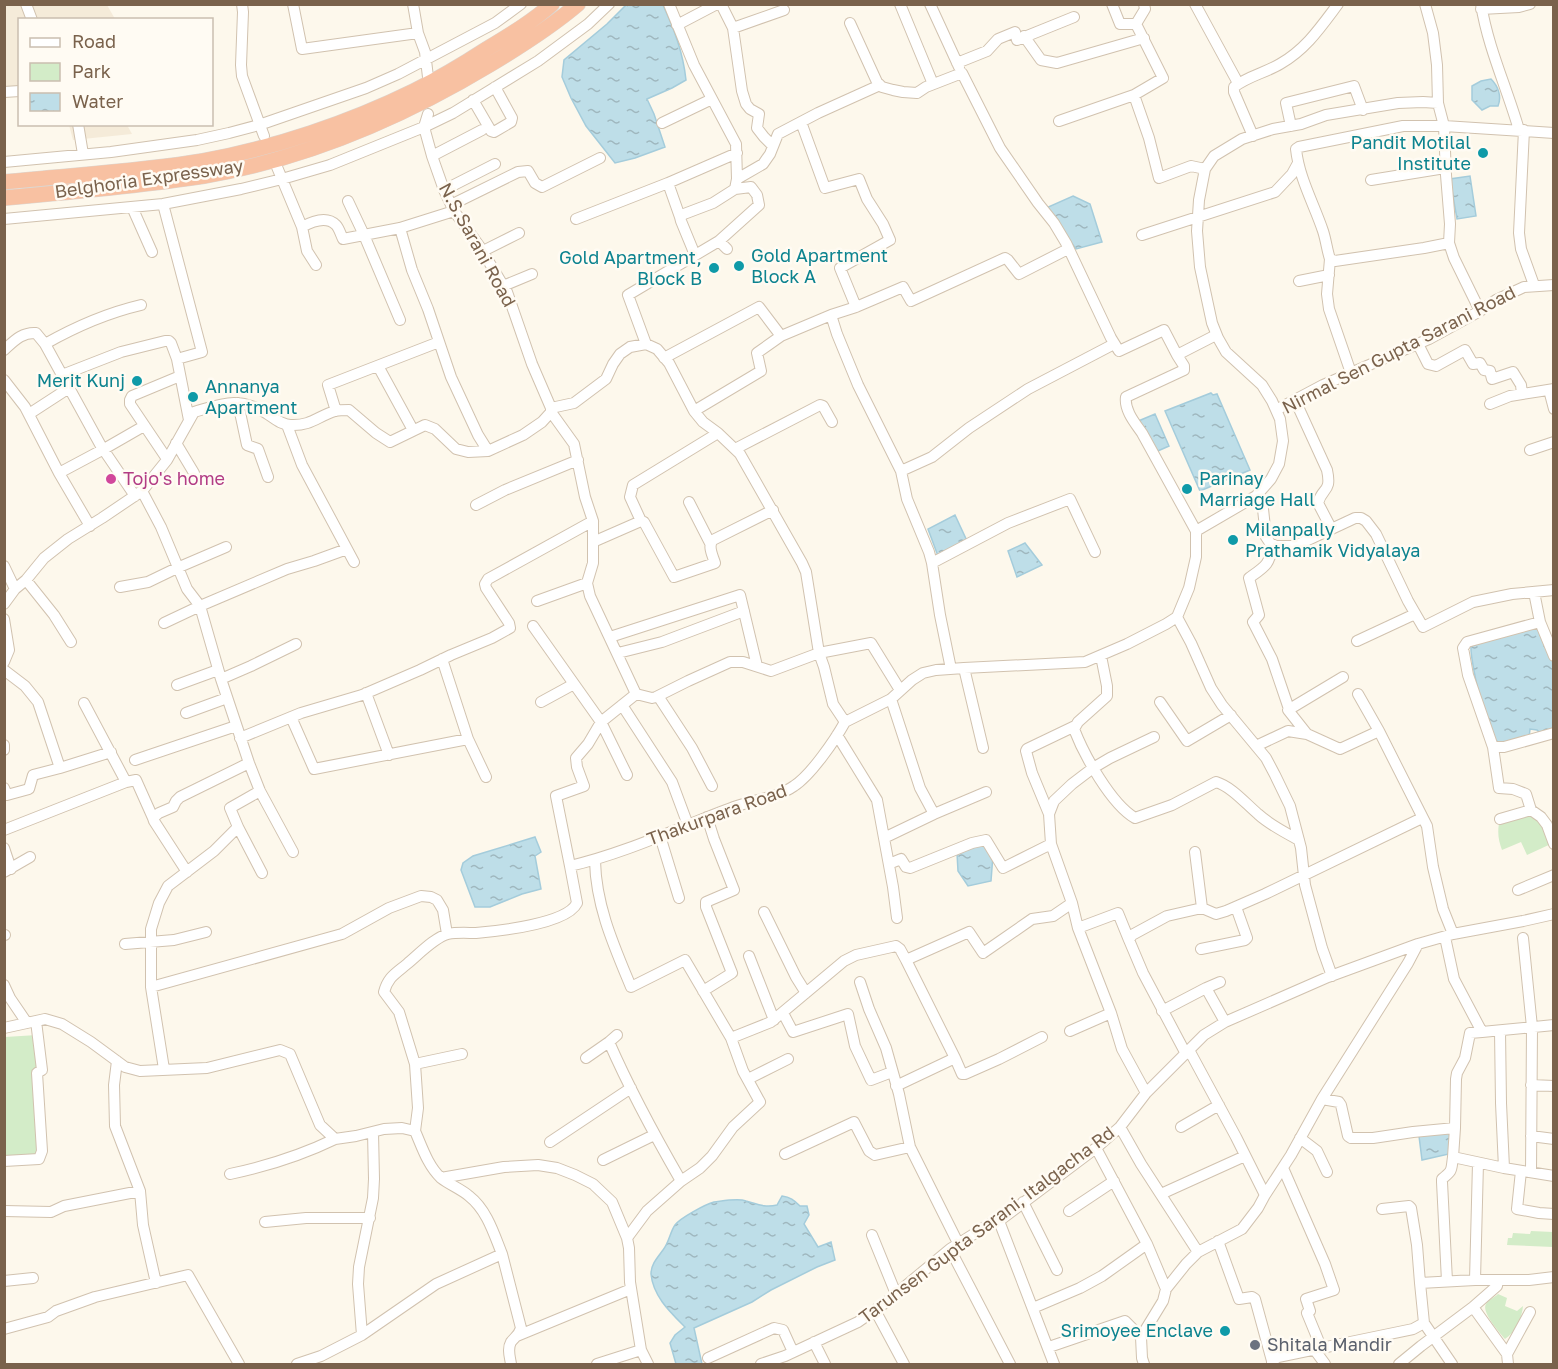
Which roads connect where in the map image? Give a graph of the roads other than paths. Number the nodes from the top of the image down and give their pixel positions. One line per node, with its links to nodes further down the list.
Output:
1 (242, 4): 44 (street)
2 (293, 4): 25 (street)
3 (412, 4): 25 (street)
4 (521, 4): 28 (street)
5 (552, 4): 67 (highway, Belghoria Expressway)
6 (578, 4): 71 (highway, Belghoria Expressway)
7 (609, 4): 34 (street)
8 (669, 4): 23 (street)
9 (719, 4): 23 (street); 24 (street)
10 (900, 4): 31 (street)
11 (930, 4): 29 (street)
12 (1112, 4): 22 (street)
13 (1144, 4): 22 (street)
14 (1195, 4): 32 (street)
15 (1425, 4): 38 (street)
16 (1530, 4): 18 (street)
17 (1336, 5): 32 (street)
18 (1481, 7): 50 (street)
19 (784, 10): 24 (street)
20 (1074, 17): 26 (street)
21 (850, 23): 33 (street)
22 (1136, 24): 27 (street)
23 (677, 25): 36 (street)
24 (733, 28): 54 (street)
25 (418, 33): 28 (street)
26 (1024, 36): 27 (street); 29 (street)
27 (1144, 39): 35 (street)
28 (426, 60): 30 (street); 44 (street)
29 (960, 68): 31 (street); 86 (street)
30 (428, 77)
31 (933, 84): 33 (street)
32 (1238, 84): 53 (street)
33 (880, 85): 42 (street)
34 (495, 87): 37 (street); 37 (street)
35 (1134, 95): 41 (street); 64 (street)
36 (712, 99): 43 (street); 55 (street)
37 (473, 100): 48 (street)
38 (1438, 103): 39 (street); 47 (street)
39 (1363, 110): 46 (street); 46 (street)
40 (428, 114): 48 (street)
41 (1059, 121)
42 (801, 122): 54 (street); 99 (street)
43 (662, 123)
44 (259, 125): 52 (street); 56 (street)
45 (78, 126): 56 (street)
46 (1291, 126): 53 (street)
47 (1444, 126): 50 (street); 60 (street); 63 (street)
48 (424, 128): 57 (street, N.S.Sarani Road); 65 (street)
49 (482, 130): 57 (street)
50 (1521, 130): 51 (street); 95 (street)
51 (1554, 133)
52 (264, 136)
53 (1253, 136): 64 (street)
54 (773, 146): 69 (street)
55 (737, 153): 68 (street); 69 (street)
56 (83, 154): 59 (street)
57 (432, 156): 70 (street, N.S.Sarani Road)
58 (600, 158): 75 (street)
59 (4, 162)
60 (1298, 163): 77 (street); 90 (street)
61 (495, 164): 70 (street)
62 (277, 167): 65 (street)
63 (1445, 168): 66 (street); 85 (street)
64 (1205, 169): 77 (street)
65 (282, 179): 73 (street); 80 (street)
66 (1371, 180)
67 (4, 182)
68 (668, 183): 76 (street); 79 (street)
69 (736, 184): 76 (street); 89 (street)
70 (444, 190): 75 (street, N.S.Sarani Road)
71 (4, 198)
72 (348, 201): 83 (street)
73 (163, 204): 74 (street); 113 (street)
74 (132, 207): 78 (street); 88 (street)
75 (453, 208): 81 (street); 87 (street, N.S.Sarani Road)
76 (681, 217): 89 (street)
77 (1198, 218): 84 (street); 103 (street)
78 (4, 219)
79 (576, 219)
80 (302, 227): 83 (street); 91 (street)
81 (400, 228): 83 (street); 105 (street)
82 (519, 233): 87 (street)
83 (364, 234): 102 (street)
84 (1142, 235)
85 (1449, 243): 90 (street); 100 (street)
86 (1068, 249): 99 (street); 107 (street)
87 (483, 251): 97 (street, N.S.Sarani Road)
88 (152, 252)
89 (695, 255): 109 (street)
90 (1330, 259): 93 (street)
91 (316, 265)
92 (532, 274): 97 (street)
93 (1329, 275): 94 (street); 115 (street)
94 (1299, 281)
95 (1534, 285): 96 (street, Nirmal Sen Gupta Sarani Road); 100 (street, Nirmal Sen Gupta Sarani Road)
96 (1554, 285)
97 (503, 286): 126 (street, N.S.Sarani Road)
98 (141, 305): 106 (street)
99 (856, 307): 101 (street)
100 (1480, 311): 108 (street, Nirmal Sen Gupta Sarani Road)
101 (831, 315): 104 (street); 145 (street)
102 (400, 320)
103 (1216, 335): 111 (street); 127 (street)
104 (781, 336): 112 (street); 129 (street)
105 (439, 342): 114 (street); 142 (street)
106 (45, 344): 110 (street); 116 (street)
107 (1114, 344): 111 (street); 145 (street)
108 (1418, 344): 115 (street, Nirmal Sen Gupta Sarani Road); 121 (street)
109 (646, 345): 112 (street); 126 (street)
110 (4, 350)
111 (1177, 356): 158 (street)
112 (664, 358): 129 (street)
113 (177, 359): 116 (street); 117 (street)
114 (378, 366): 128 (street); 135 (street)
115 (1351, 374): 122 (street, Nirmal Sen Gupta Sarani Road)
116 (62, 375): 119 (street)
117 (180, 376): 131 (street); 134 (street)
118 (4, 380): 130 (street)
119 (69, 388): 130 (street); 139 (street)
120 (1551, 390): 121 (street); 125 (street)
121 (1522, 394): 124 (street)
122 (1295, 400): 127 (street, Nirmal Sen Gupta Sarani Road); 157 (street)
123 (238, 403): 131 (street); 133 (street); 148 (street)
124 (1490, 404)
125 (1554, 409)
126 (551, 410): 142 (street); 144 (street, N.S.Sarani Road)
127 (1276, 410): 150 (street, Nirmal Sen Gupta Sarani Road)
128 (336, 411): 133 (street); 135 (street)
129 (694, 411): 136 (street)
130 (29, 414): 146 (street)
131 (189, 420): 138 (street)
132 (832, 423): 140 (street)
133 (287, 425): 163 (street)
134 (144, 426): 139 (street); 143 (street)
135 (413, 430): 142 (street)
136 (718, 433): 140 (street); 155 (street)
137 (1554, 442): 141 (street)
138 (176, 443): 143 (street); 147 (street)
139 (104, 449): 146 (street); 149 (street)
140 (735, 449): 153 (street)
141 (1530, 450)
142 (488, 451)
143 (167, 459): 149 (street)
144 (578, 460): 152 (street); 154 (street, N.S.Sarani Road)
145 (901, 471): 166 (street)
146 (59, 473): 156 (street)
147 (194, 473)
148 (268, 477)
149 (139, 494): 156 (street); 168 (street)
150 (1256, 496): 158 (street, Nirmal Sen Gupta Sarani Road); 161 (street)
151 (689, 502): 160 (street)
152 (476, 505)
153 (773, 510): 160 (street); 190 (street)
154 (593, 521): 159 (street, N.S.Sarani Road); 193 (street)
155 (641, 521): 159 (street); 160 (street)
156 (90, 526): 169 (street)
157 (1330, 528): 161 (street); 179 (street)
158 (1196, 531): 180 (street)
159 (593, 542): 170 (street, N.S.Sarani Road)
160 (710, 543)
161 (1273, 545): 214 (street)
162 (226, 547): 168 (street)
163 (347, 549): 165 (street); 177 (street)
164 (1095, 552): 166 (street)
165 (354, 562)
166 (932, 563): 197 (street)
167 (4, 566): 172 (street)
168 (177, 568): 171 (street); 177 (street)
169 (26, 580): 172 (street); 187 (street)
170 (587, 583): 175 (street); 185 (street)
171 (120, 587)
172 (15, 589): 176 (street)
173 (1554, 590): 174 (street)
174 (1534, 592): 179 (street); 182 (street)
175 (537, 601)
176 (4, 604)
177 (200, 606): 183 (street); 199 (street)
178 (744, 610): 185 (street); 189 (street); 195 (street)
179 (1415, 614): 186 (street)
180 (1177, 617): 191 (street); 216 (street)
181 (4, 618): 194 (street)
182 (1540, 622): 192 (street); 230 (street)
183 (164, 623)
184 (533, 626): 201 (street)
185 (610, 637): 189 (street)
186 (1357, 641)
187 (71, 642)
188 (296, 644): 199 (street)
189 (618, 653): 205 (street)
190 (819, 653): 195 (street); 203 (street); 219 (street)
191 (1101, 656): 196 (street); 221 (street)
192 (1554, 656)
193 (442, 659): 204 (street); 228 (street)
194 (4, 662)
195 (758, 666): 207 (street)
196 (964, 668): 197 (street); 231 (street)
197 (951, 669): 203 (street)
198 (4, 670): 236 (street)
199 (219, 674): 202 (street); 208 (street)
200 (1342, 677): 214 (street)
201 (574, 684): 210 (street); 218 (street)
202 (177, 685)
203 (900, 690): 209 (street)
204 (366, 693): 217 (street); 233 (street)
205 (636, 694): 207 (street); 213 (street)
206 (1358, 694): 222 (street)
207 (658, 696): 241 (street)
208 (227, 698): 215 (street); 220 (street)
209 (891, 699): 219 (street); 246 (street)
210 (541, 702)
211 (1160, 702): 216 (street)
212 (84, 703): 232 (street)
213 (622, 705): 218 (street); 252 (street)
214 (1289, 709): 224 (street)
215 (186, 713)
216 (1230, 716): 229 (street)
217 (291, 717): 227 (street); 233 (street)
218 (601, 722): 238 (street); 266 (street)
219 (845, 722): 225 (street, Thakurpara Road)
220 (236, 726): 227 (street); 234 (street)
221 (1075, 726): 237 (street); 247 (street)
222 (1379, 731): 224 (street); 250 (street)
223 (1554, 733): 230 (street)
224 (1307, 734): 229 (street)
225 (837, 735): 248 (street, Thakurpara Road); 256 (street)
226 (1154, 737): 237 (street)
227 (240, 738): 235 (street)
228 (468, 739): 233 (street); 239 (street)
229 (1256, 746): 257 (street)
230 (1493, 747): 245 (street)
231 (983, 748)
232 (111, 752): 236 (street); 240 (street)
233 (390, 755)
234 (135, 760)
235 (249, 763): 243 (street); 249 (street)
236 (60, 768): 242 (street)
237 (1093, 768): 247 (street); 257 (street)
238 (627, 775)
239 (486, 777)
240 (126, 782): 249 (street); 254 (street)
241 (712, 786)
242 (4, 788)
243 (260, 791): 253 (street); 261 (street)
244 (986, 792): 246 (street)
245 (1531, 810): 251 (street); 259 (street)
246 (934, 814): 256 (street)
247 (1049, 814): 258 (street)
248 (707, 817): 252 (street, Thakurpara Road); 298 (street)
249 (153, 818): 268 (street)
250 (1422, 818): 270 (street); 283 (street)
251 (1500, 819)
252 (688, 825): 255 (street, Thakurpara Road)
253 (238, 827): 268 (street); 269 (street)
254 (4, 830)
255 (660, 836): 264 (street, Thakurpara Road); 273 (street)
256 (884, 838): 265 (street)
257 (1299, 840): 270 (street)
258 (1051, 844): 265 (street); 274 (street)
259 (1554, 844)
260 (4, 848): 267 (street)
261 (293, 852)
262 (1195, 852): 276 (street)
263 (30, 856): 267 (street)
264 (595, 861): 266 (street, Thakurpara Road); 298 (street)
265 (889, 864): 279 (street)
266 (570, 866): 282 (street)
267 (8, 870)
268 (187, 872): 286 (street)
269 (262, 873)
270 (1304, 875): 275 (street); 292 (street)
271 (1554, 875): 272 (street)
272 (1518, 890)
273 (679, 898)
274 (1072, 903): 280 (street); 291 (street)
275 (1236, 907): 276 (street); 289 (street)
276 (1202, 908): 285 (street)
277 (764, 912): 299 (street)
278 (1554, 914): 283 (street, Tarunsen Gupta Sarani, Italgacha Rd)
279 (897, 918)
280 (1078, 928): 285 (street); 301 (street)
281 (206, 932): 286 (street)
282 (447, 934): 296 (street); 319 (street)
283 (1449, 936): 288 (street, Tarunsen Gupta Sarani, Italgacha Rd); 310 (street)
284 (1523, 938): 306 (street)
285 (1129, 940): 300 (street)
286 (150, 942): 287 (street); 296 (street)
287 (125, 944)
288 (1418, 944): 292 (street, Tarunsen Gupta Sarani, Italgacha Rd); 328 (street)
289 (1201, 949)
290 (749, 956): 302 (street)
291 (906, 960): 299 (street); 316 (street)
292 (1332, 976): 304 (street, Tarunsen Gupta Sarani, Italgacha Rd)
293 (860, 982): 321 (street)
294 (1220, 982): 297 (street)
295 (4, 985): 303 (street)
296 (151, 987): 320 (street)
297 (1206, 988): 300 (street); 304 (street)
298 (703, 991): 312 (street)
299 (806, 993): 302 (street)
300 (1162, 1011): 313 (street)
301 (1111, 1013): 308 (street); 327 (street)
302 (778, 1016): 312 (street); 321 (street)
303 (31, 1022): 307 (street); 318 (street); 347 (street)
304 (1225, 1022): 313 (street, Tarunsen Gupta Sarani, Italgacha Rd)
305 (1554, 1025): 306 (street)
306 (1532, 1027): 309 (street); 323 (street)
307 (4, 1028)
308 (1070, 1031)
309 (1500, 1031): 310 (street); 350 (street)
310 (1482, 1032): 332 (street)
311 (1042, 1037): 316 (street)
312 (731, 1038): 322 (street)
313 (1187, 1052): 327 (street, Tarunsen Gupta Sarani, Italgacha Rd); 329 (street)
314 (462, 1054): 319 (street)
315 (586, 1058): 326 (street)
316 (955, 1058): 324 (street)
317 (788, 1059): 322 (street)
318 (117, 1061): 320 (street); 358 (street)
319 (415, 1064): 333 (street)
320 (164, 1069): 338 (street)
321 (892, 1072): 324 (street)
322 (748, 1079): 356 (street)
323 (1531, 1085): 325 (street); 336 (street)
324 (896, 1086): 341 (street)
325 (1554, 1086)
326 (631, 1088): 335 (street); 340 (street)
327 (1146, 1094): 330 (street, Tarunsen Gupta Sarani, Italgacha Rd)
328 (1322, 1099): 332 (street); 337 (street)
329 (1219, 1105): 331 (street); 344 (street)
330 (1120, 1127): 342 (street, Tarunsen Gupta Sarani, Italgacha Rd); 359 (street)
331 (1181, 1127)
332 (1455, 1128): 345 (street)
333 (415, 1131): 334 (street); 355 (street)
334 (373, 1132): 338 (street); 366 (street)
335 (654, 1135): 346 (street); 356 (street)
336 (1531, 1136): 339 (street); 351 (street)
337 (1300, 1138): 349 (street); 352 (street)
338 (335, 1139): 353 (street)
339 (1554, 1139)
340 (550, 1142)
341 (910, 1147): 343 (street); 373 (street)
342 (1096, 1148): 357 (street); 361 (street, Tarunsen Gupta Sarani, Italgacha Rd)
343 (785, 1154)
344 (1245, 1156): 359 (street); 360 (street)
345 (1453, 1157): 348 (street); 382 (street)
346 (603, 1160)
347 (4, 1161)
348 (1478, 1163): 350 (street); 379 (street)
349 (1282, 1168): 360 (street); 400 (street)
350 (1504, 1168): 351 (street)
351 (1526, 1171): 354 (street); 365 (street)
352 (1328, 1172)
353 (230, 1174)
354 (1554, 1176)
355 (441, 1178): 370 (street); 375 (street)
356 (681, 1181): 370 (street)
357 (1114, 1181): 364 (street); 372 (street)
358 (140, 1191): 363 (street); 383 (street)
359 (1161, 1194): 374 (street)
360 (1265, 1195): 371 (street)
361 (1023, 1202): 367 (street, Tarunsen Gupta Sarani, Italgacha Rd); 376 (street)
362 (1382, 1209): 384 (street)
363 (4, 1211)
364 (1069, 1211)
365 (1554, 1214)
366 (370, 1218): 368 (street); 394 (street)
367 (999, 1221): 373 (street, Tarunsen Gupta Sarani, Italgacha Rd); 389 (street)
368 (265, 1222)
369 (872, 1235): 387 (street)
370 (627, 1238): 385 (street)
371 (1218, 1241): 374 (street); 406 (street)
372 (1148, 1244): 386 (street); 389 (street)
373 (954, 1246): 387 (street, Tarunsen Gupta Sarani, Italgacha Rd); 414 (street)
374 (1198, 1252): 386 (street)
375 (502, 1254): 394 (street); 395 (street)
376 (1057, 1270)
377 (1554, 1277): 380 (street)
378 (33, 1278): 381 (street)
379 (1475, 1280): 380 (street); 382 (street)
380 (1498, 1280): 388 (street)
381 (4, 1281)
382 (1446, 1281): 384 (street)
383 (156, 1283): 393 (street); 407 (street)
384 (1420, 1283): 392 (street)
385 (631, 1289): 395 (street); 401 (street)
386 (1166, 1289): 397 (street)
387 (896, 1294): 390 (street, Tarunsen Gupta Sarani, Italgacha Rd)
388 (1473, 1307): 396 (street); 404 (street)
389 (1033, 1308): 399 (street)
390 (875, 1310): 398 (street, Tarunsen Gupta Sarani, Italgacha Rd); 413 (street)
391 (1530, 1312): 404 (street)
392 (1424, 1323): 396 (street); 400 (street)
393 (4, 1329)
394 (362, 1335): 408 (street)
395 (517, 1336): 409 (street)
396 (1434, 1336): 418 (street); 419 (street)
397 (1141, 1337): 399 (street); 416 (street)
398 (814, 1342): 402 (street, Tarunsen Gupta Sarani, Italgacha Rd); 412 (street)
399 (1049, 1347): 415 (street)
400 (1318, 1348): 406 (street); 417 (street)
401 (641, 1350): 405 (street); 410 (street)
402 (793, 1352): 403 (street); 411 (street, Tarunsen Gupta Sarani, Italgacha Rd)
403 (708, 1358)
404 (1507, 1359)
405 (605, 1363)
406 (1272, 1363)
407 (240, 1365)
408 (297, 1365)
409 (511, 1365)
410 (648, 1365)
411 (761, 1365)
412 (825, 1365)
413 (904, 1365)
414 (1010, 1365)
415 (1054, 1365)
416 (1144, 1365)
417 (1325, 1365)
418 (1399, 1365)
419 (1452, 1365)

